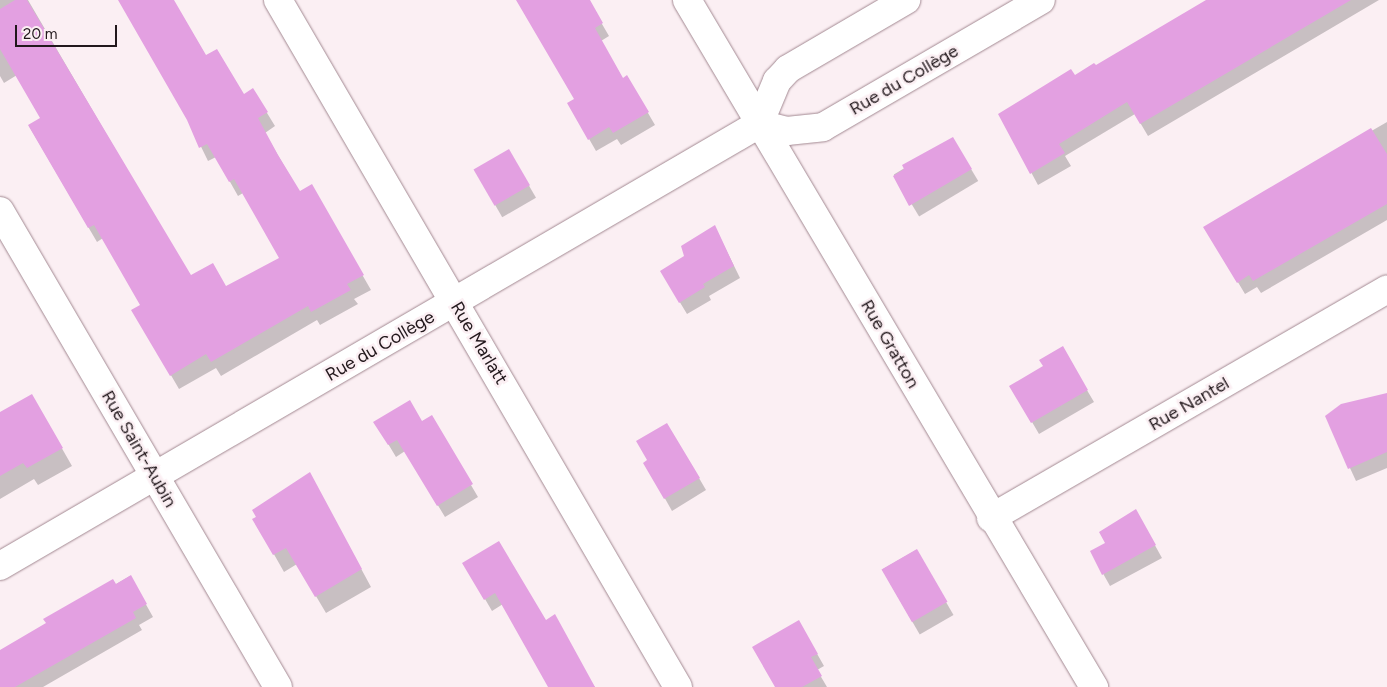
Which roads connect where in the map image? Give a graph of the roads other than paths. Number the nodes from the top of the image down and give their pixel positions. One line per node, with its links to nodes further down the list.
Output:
1 (278, 0): 8 (street, Rue Marlatt)
2 (687, 0): 5 (street, Rue Gratton)
3 (906, 0): 5 (street)
4 (1040, 0): 5 (street, Rue du Collège)
5 (759, 124): 8 (street, Rue du Collège); 12 (street, Rue Gratton)
6 (0, 211): 11 (street, Rue Saint-Aubin)
7 (1387, 290): 10 (street, Rue Nantel)
8 (455, 303): 11 (street, Rue du Collège); 15 (street, Rue Marlatt)
9 (1387, 307): 10 (street)
10 (1355, 308): 12 (street, Rue Nantel)
11 (155, 476): 13 (street, Rue du Collège); 14 (street, Rue Saint-Aubin)
12 (991, 518): 16 (street, Rue Gratton)
13 (0, 566)
14 (278, 687)
15 (678, 687)
16 (1094, 687)

